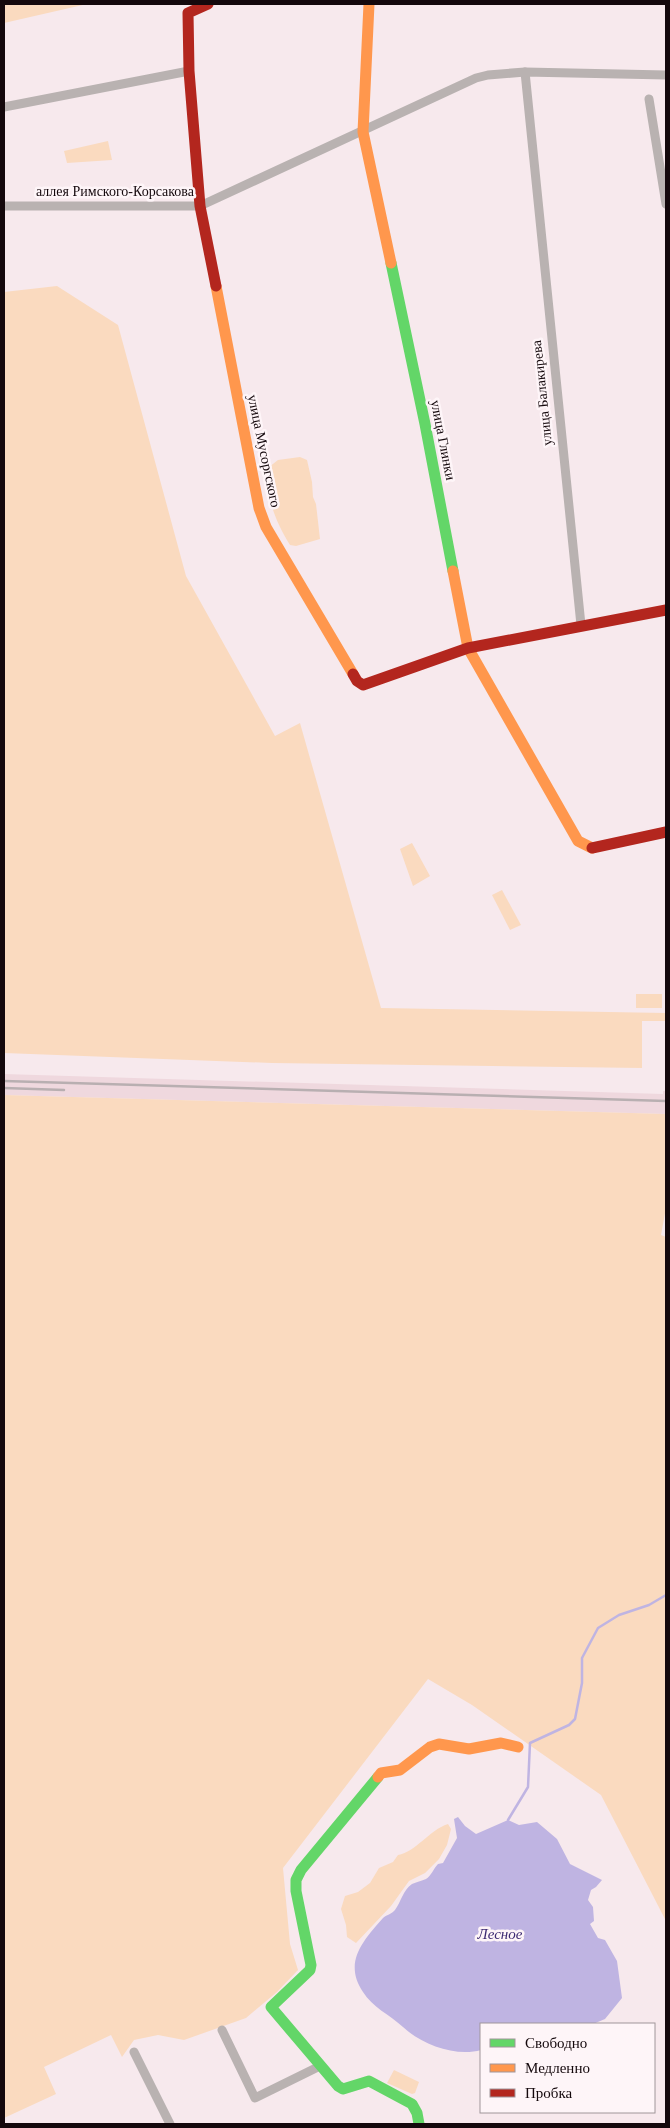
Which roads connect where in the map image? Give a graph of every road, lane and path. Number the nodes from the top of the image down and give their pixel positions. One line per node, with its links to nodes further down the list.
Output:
1 (208, 4): 3 (street, аллея Римского-Корсакова)
2 (369, 4): 8 (street, улица Глинки)
3 (189, 71): 7 (street); 11 (street, аллея Римского-Корсакова)
4 (524, 72): 5 (street); 8 (street); 13 (street, улица Балакирева)
5 (666, 75)
6 (649, 100): 9 (street)
7 (4, 107)
8 (363, 132): 11 (street); 14 (street, улица Глинки)
9 (666, 204)
10 (4, 206): 11 (street, аллея Римского-Корсакова)
11 (200, 206): 14 (street, улица Мусоргского)
12 (666, 610): 13 (street)
13 (581, 624): 14 (street)
14 (468, 648): 15 (street, улица Глинки)
15 (666, 832)
16 (518, 1747): 19 (street)
17 (222, 2030): 19 (street)
18 (134, 2052): 20 (street)
19 (320, 2066): 21 (street)
20 (168, 2124)
21 (419, 2124)

